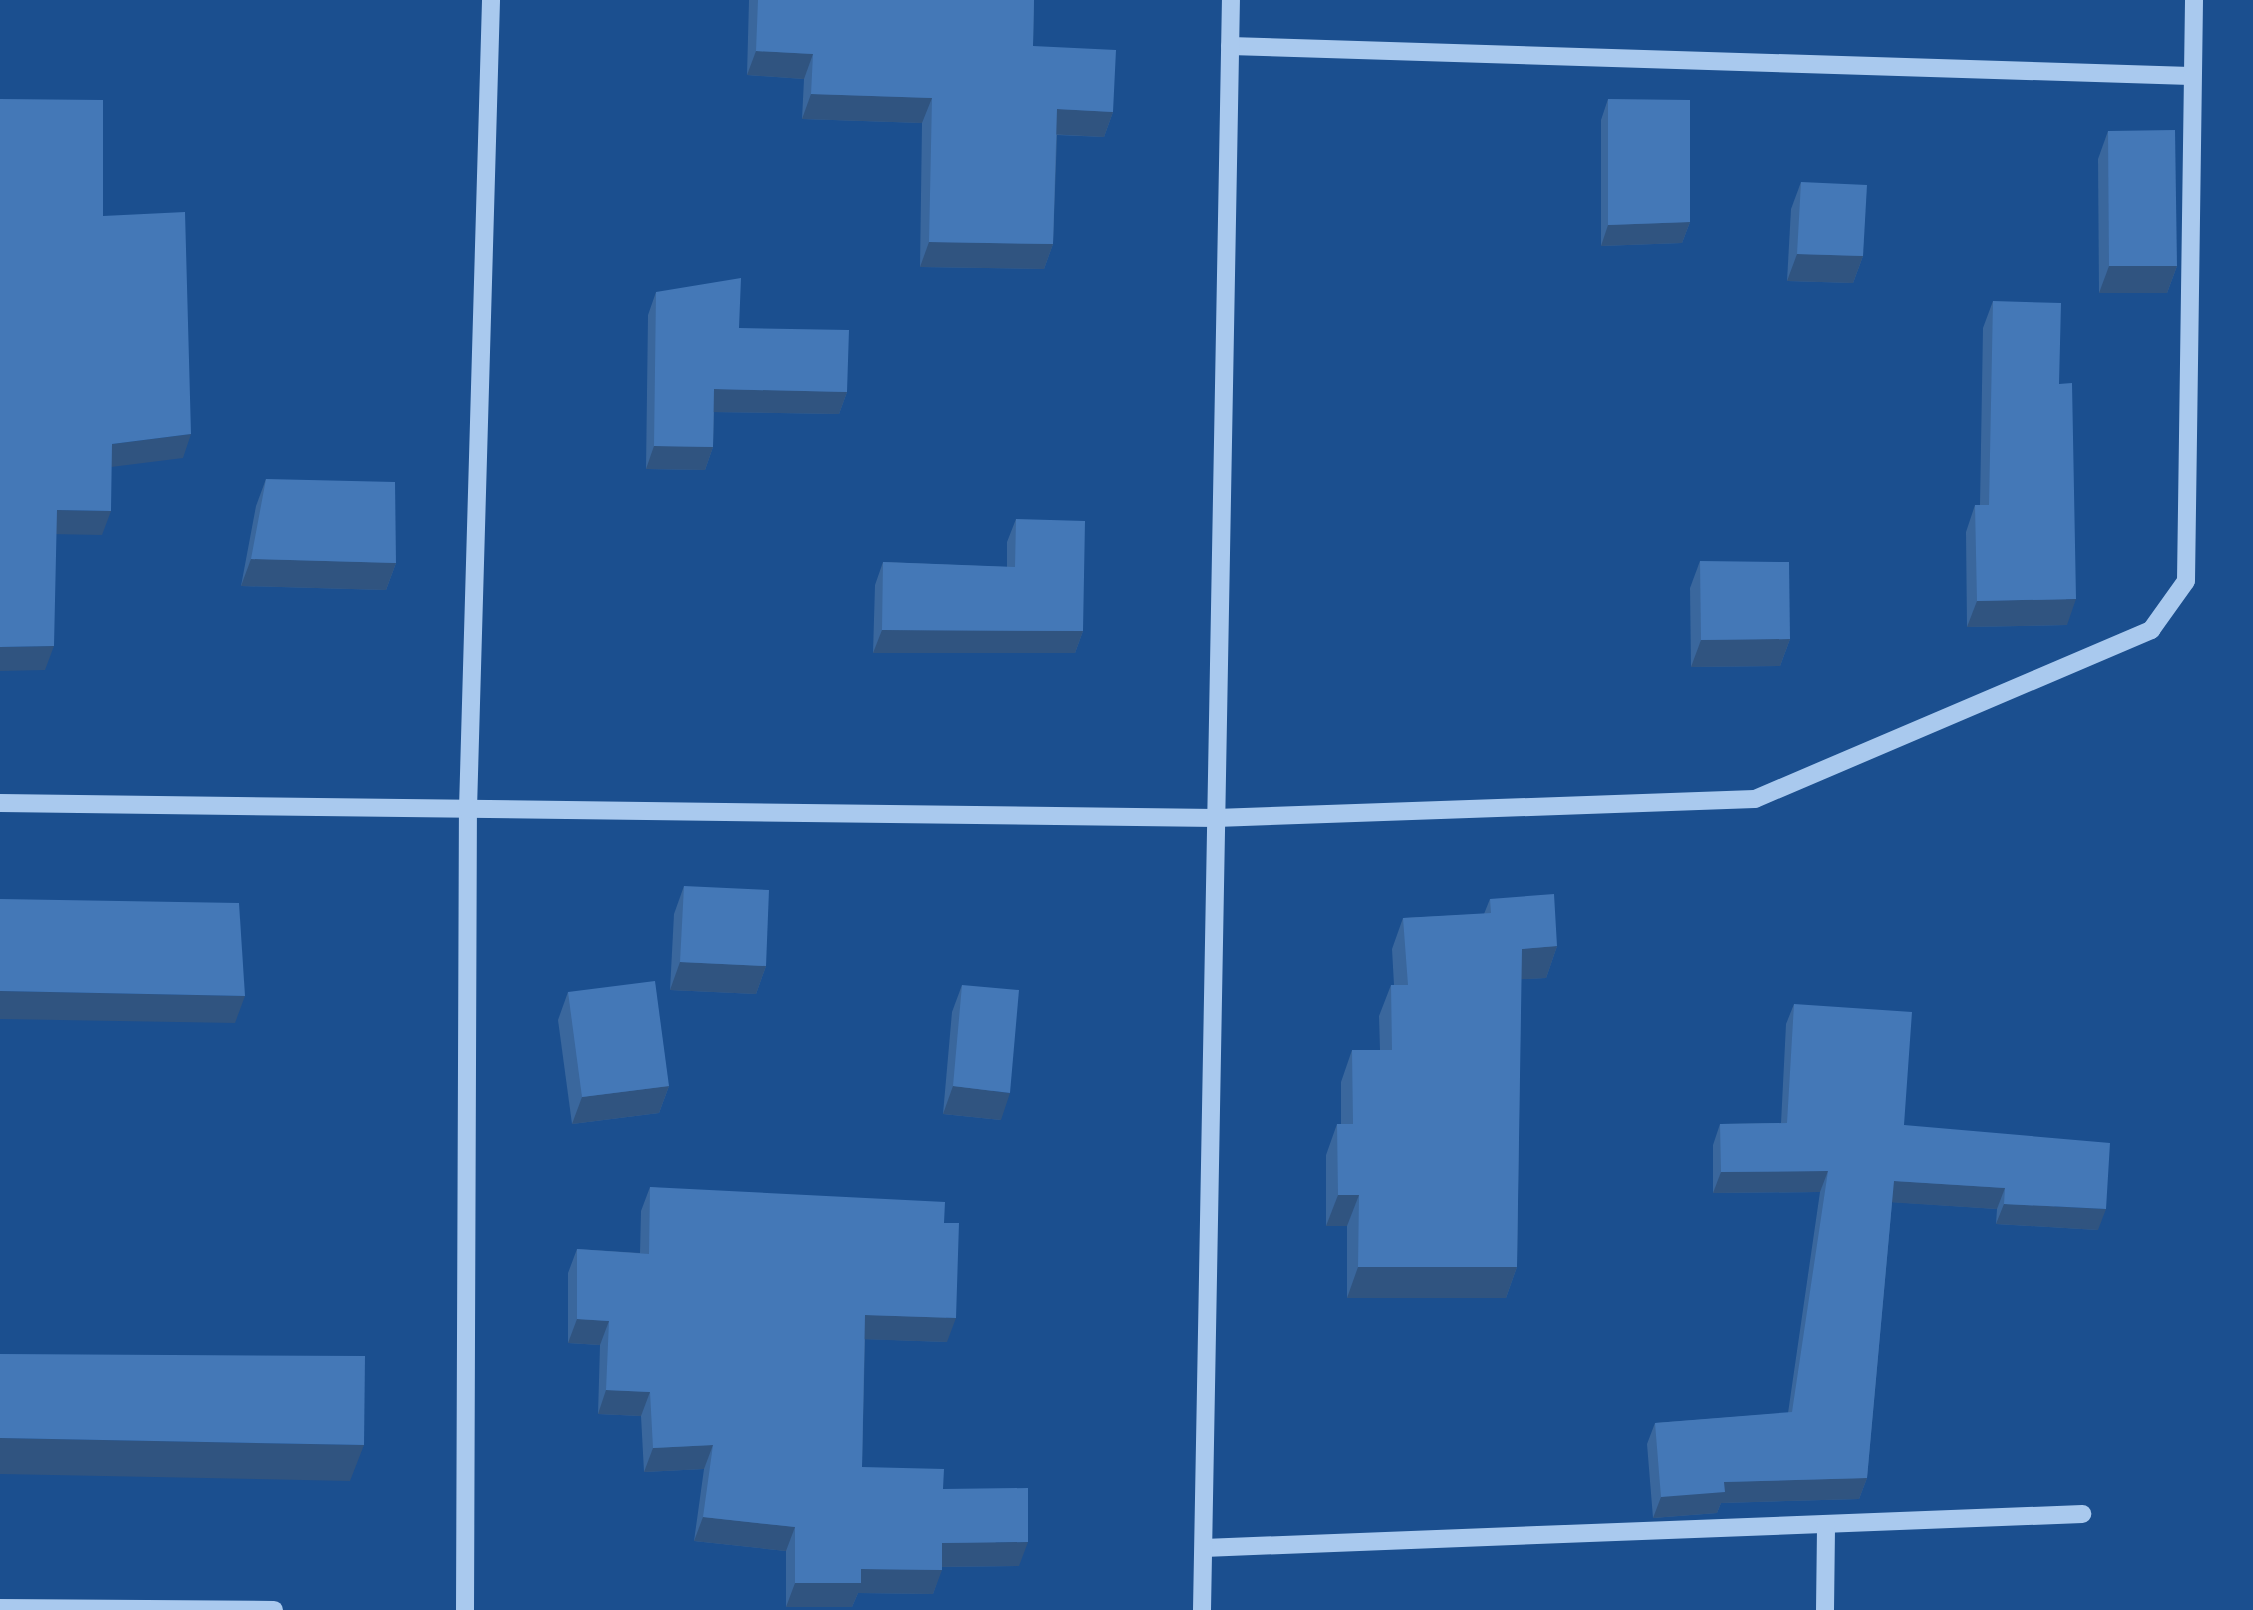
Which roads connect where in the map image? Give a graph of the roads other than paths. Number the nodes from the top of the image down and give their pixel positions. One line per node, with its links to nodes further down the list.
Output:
1 (490, 0): 7 (street)
2 (1231, 0): 4 (street)
3 (2194, 0): 5 (street)
4 (1230, 46): 5 (street); 8 (street)
5 (2191, 76): 8 (street)
6 (0, 803): 7 (street)
7 (468, 809): 8 (street); 14 (street)
8 (1216, 818): 11 (street)
9 (2082, 1514): 10 (street)
10 (1826, 1524): 11 (street); 16 (street)
11 (1204, 1548): 15 (street)
12 (0, 1608): 13 (street)
13 (274, 1610)
14 (465, 1610)
15 (1202, 1610)
16 (1825, 1610)

